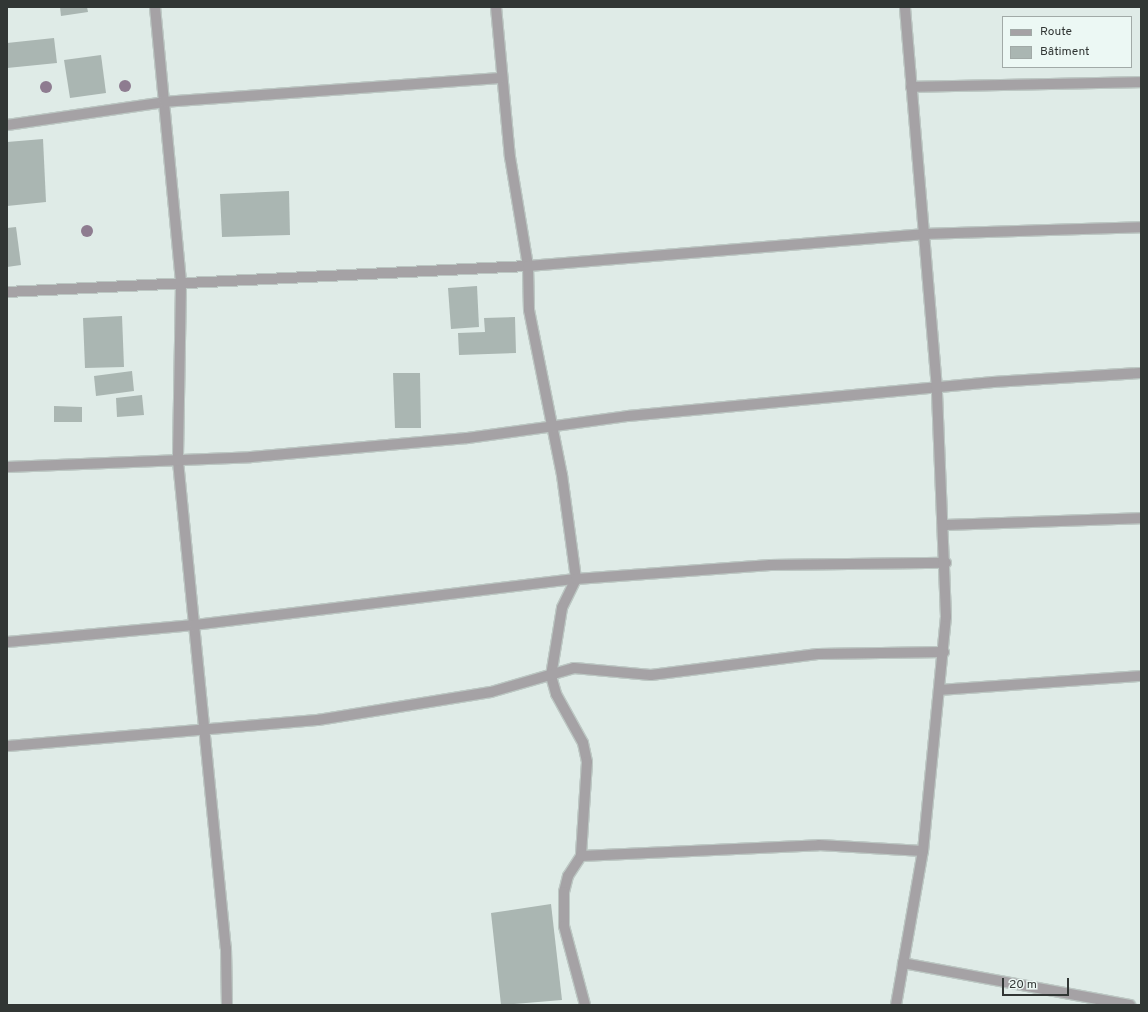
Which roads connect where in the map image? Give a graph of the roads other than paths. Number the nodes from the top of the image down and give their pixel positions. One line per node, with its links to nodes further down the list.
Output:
1 (154, 7): 7 (street)
2 (496, 7): 4 (street)
3 (906, 7): 6 (street)
4 (502, 78): 7 (street); 11 (street)
5 (1141, 82): 6 (street)
6 (912, 87): 10 (street)
7 (164, 102): 8 (street); 12 (street)
8 (7, 125)
9 (1141, 227): 10 (street)
10 (923, 234): 11 (street); 15 (street)
11 (528, 266): 12 (street); 16 (street)
12 (181, 284): 13 (street); 17 (street)
13 (7, 292)
14 (1141, 373): 15 (street)
15 (937, 389): 16 (street); 20 (street)
16 (552, 428): 17 (street); 22 (street)
17 (178, 461): 18 (street); 23 (street)
18 (7, 467)
19 (1141, 518): 20 (street)
20 (943, 524): 21 (street)
21 (946, 563): 22 (street); 25 (street)
22 (576, 579): 23 (street); 26 (street)
23 (194, 625): 24 (street); 29 (street)
24 (7, 642)
25 (944, 652): 26 (street); 28 (street)
26 (551, 676): 29 (street); 32 (street)
27 (1141, 676): 28 (street)
28 (940, 690): 31 (street)
29 (204, 730): 30 (street); 34 (street)
30 (7, 746)
31 (923, 851): 32 (street); 33 (street)
32 (581, 856): 35 (street)
33 (903, 963): 36 (street); 37 (street)
34 (227, 1005)
35 (585, 1005)
36 (896, 1005)
37 (1130, 1005)

